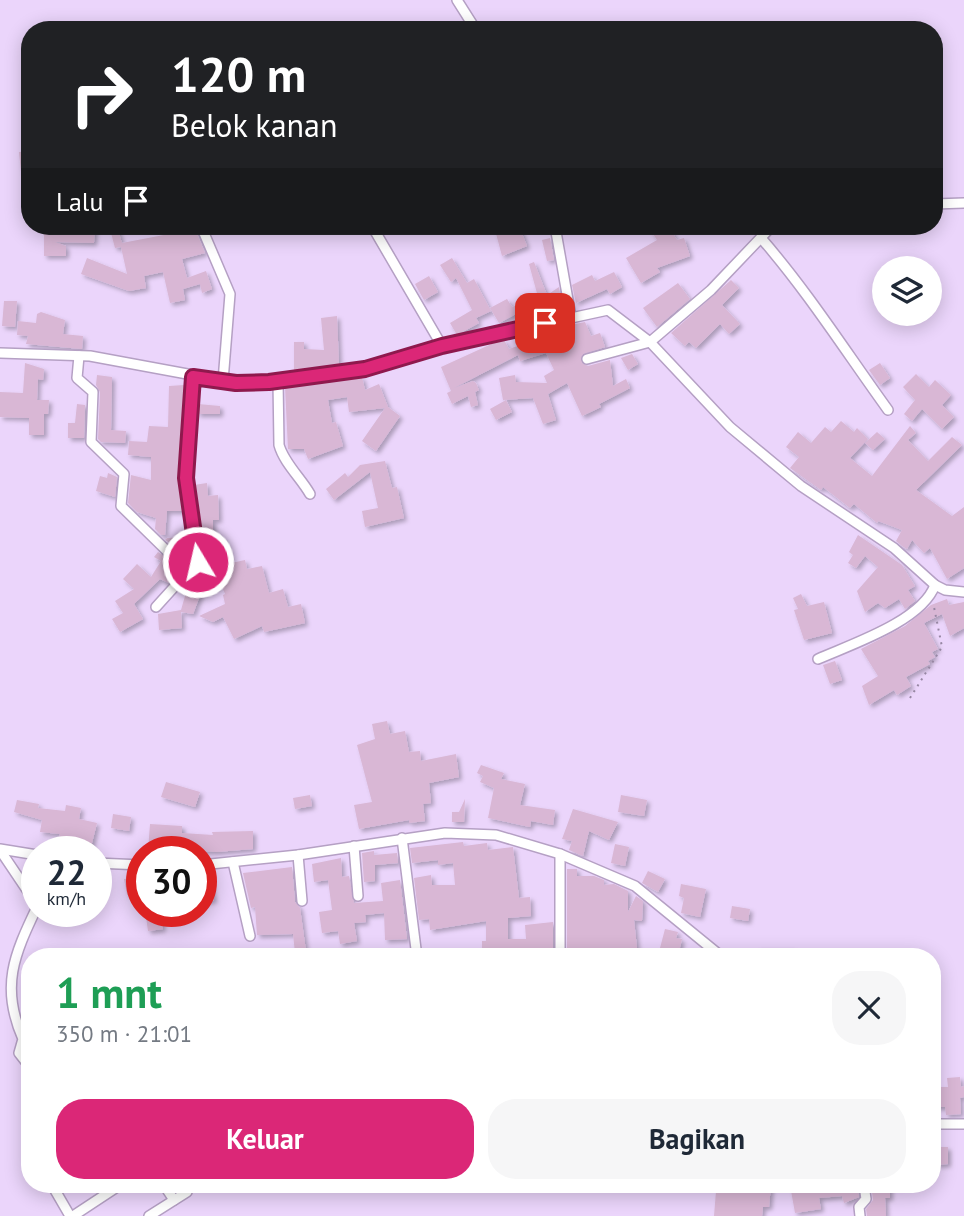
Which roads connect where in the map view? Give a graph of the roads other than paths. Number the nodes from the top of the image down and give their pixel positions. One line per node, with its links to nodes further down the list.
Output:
1 (457, 0): 2 (street)
2 (470, 21)
3 (964, 203): 4 (street)
4 (943, 204)
5 (205, 235): 17 (street)
6 (377, 235): 12 (street)
7 (557, 235): 10 (street)
8 (764, 235): 9 (street)
9 (761, 238): 11 (street); 19 (street)
10 (571, 317): 11 (street); 12 (street)
11 (650, 342): 15 (street); 22 (street)
12 (442, 346): 18 (street)
13 (0, 353): 14 (street)
14 (79, 356): 16 (street); 21 (street)
15 (587, 359)
16 (193, 377): 17 (street); 21 (street)
17 (223, 381): 18 (street)
18 (278, 381): 20 (street)
19 (888, 410)
20 (310, 494)
21 (182, 559): 24 (street)
22 (935, 585): 23 (street); 25 (street)
23 (964, 592)
24 (156, 607)
25 (818, 659)
26 (402, 838): 27 (street); 30 (street); 39 (street)
27 (354, 846): 31 (street); 35 (street)
28 (0, 849): 29 (street); 34 (street)
29 (21, 852)
30 (560, 854): 40 (street); 41 (street)
31 (298, 855): 32 (street); 36 (street)
32 (233, 862): 33 (street); 38 (street)
33 (217, 864)
34 (21, 881)
35 (358, 896)
36 (302, 901)
37 (27, 927): 42 (street)
38 (250, 936)
39 (415, 948)
40 (560, 948)
41 (711, 948)
42 (21, 1035)
43 (941, 1124): 44 (street)
44 (964, 1124)
45 (57, 1193): 51 (street)
46 (108, 1193): 51 (street)
47 (169, 1193): 50 (street)
48 (185, 1193): 50 (street)
49 (865, 1193): 53 (street)
50 (174, 1200): 52 (street)
51 (72, 1216)
52 (149, 1216)
53 (860, 1216)

